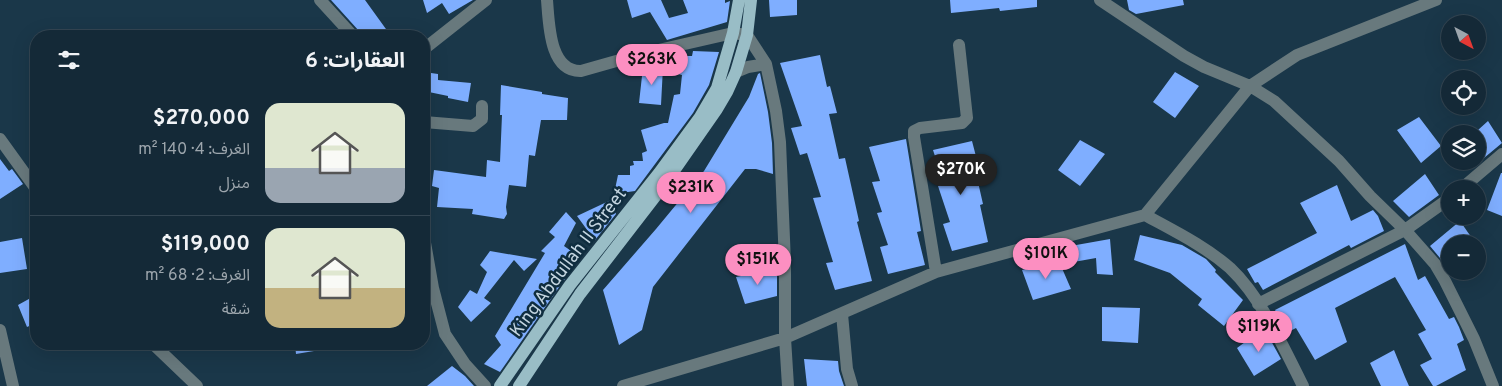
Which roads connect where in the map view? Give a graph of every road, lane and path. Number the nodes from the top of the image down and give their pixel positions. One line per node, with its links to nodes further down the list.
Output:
1 (320, 0): 8 (street)
2 (486, 0): 11 (street)
3 (547, 0): 9 (street)
4 (739, 0): 9 (main road, King Abdullah II Street)
5 (751, 0): 10 (main road, King Abdullah II Street)
6 (1100, 0): 15 (street)
7 (1436, 0): 15 (street)
8 (348, 30)
9 (733, 33): 10 (street); 35 (main road, King Abdullah II Street)
10 (747, 35): 13 (street); 14 (main road, King Abdullah II Street)
11 (430, 44)
12 (959, 45): 26 (street)
13 (766, 64): 14 (street); 30 (street)
14 (736, 72): 36 (main road, King Abdullah II Street)
15 (1250, 86): 23 (street); 24 (street)
16 (482, 106): 17 (street)
17 (430, 122)
18 (0, 139): 21 (street)
19 (1502, 154): 20 (street)
20 (1472, 180)
21 (30, 181)
22 (1441, 205): 24 (street)
23 (1145, 215): 26 (street); 27 (street)
24 (1406, 230): 27 (street); 41 (street)
25 (430, 271): 34 (street)
26 (936, 272): 28 (street)
27 (1258, 304): 40 (street)
28 (842, 314): 30 (street); 39 (street)
29 (0, 330): 32 (street)
30 (785, 338): 37 (street); 38 (street)
31 (159, 350): 33 (street)
32 (13, 386)
33 (197, 386)
34 (485, 386)
35 (500, 386)
36 (519, 386)
37 (623, 386)
38 (788, 386)
39 (852, 386)
40 (1303, 386)
41 (1493, 386)

